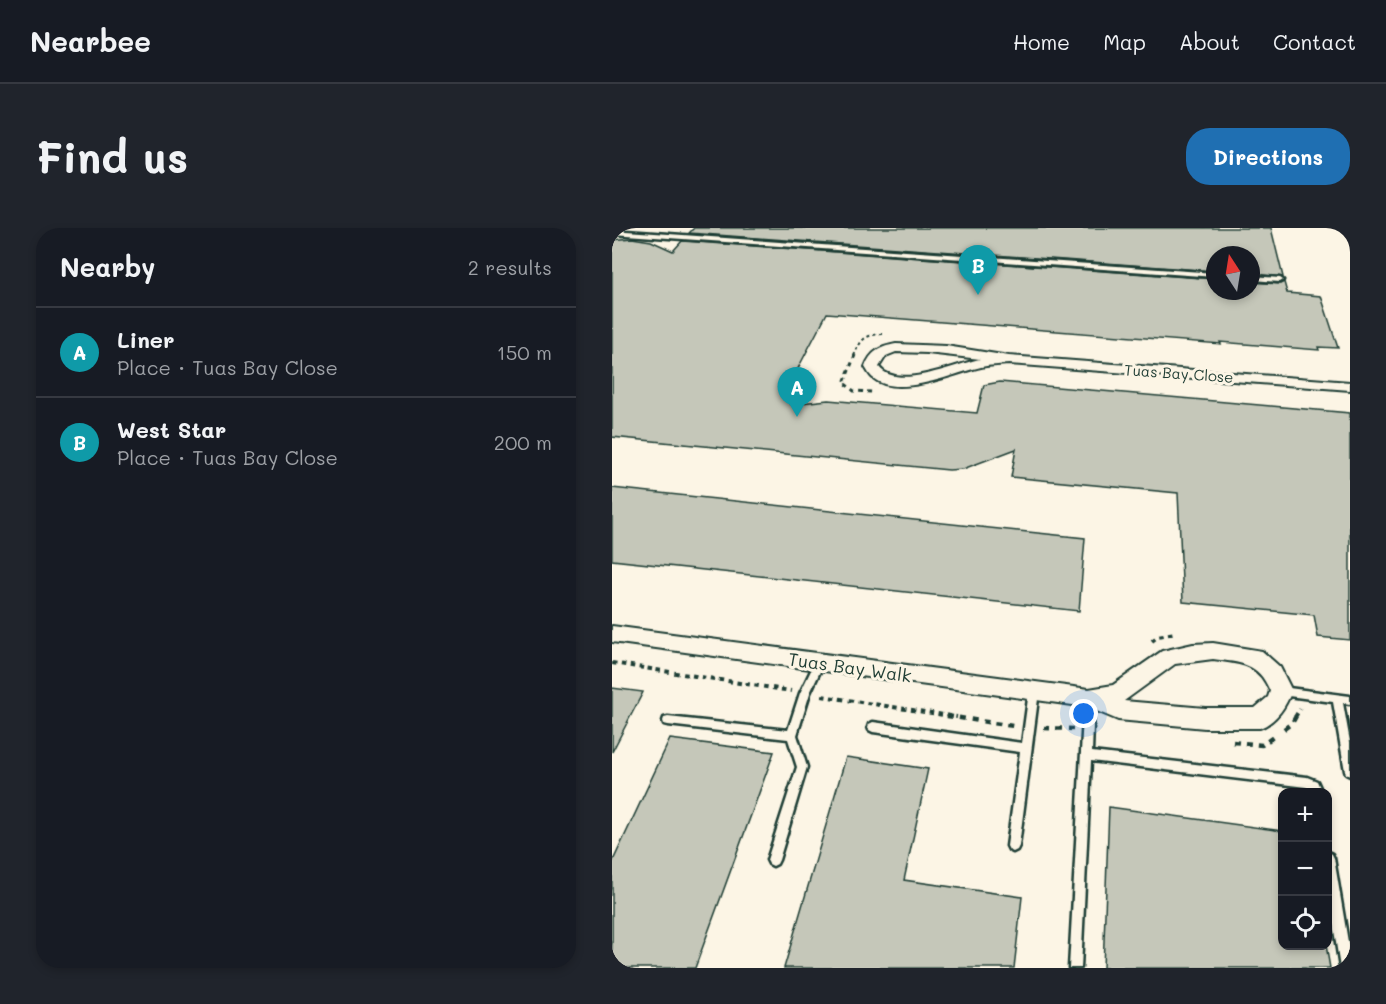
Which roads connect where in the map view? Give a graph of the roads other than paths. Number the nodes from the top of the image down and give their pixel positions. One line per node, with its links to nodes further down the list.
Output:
1 (614, 231): 2 (lane)
2 (1206, 275)
3 (1260, 279): 4 (lane)
4 (1280, 280)
5 (1009, 360): 5 (street, Tuas Bay Close); 6 (street, Tuas Bay Close)
6 (1350, 386)
7 (612, 634): 8 (street, Tuas Bay Walk)
8 (819, 663): 9 (street, Tuas Bay Walk); 16 (lane)
9 (1034, 691): 11 (street, Tuas Bay Walk); 17 (lane)
10 (1281, 692): 11 (street, Tuas Bay Walk); 11 (street, Tuas Bay Walk); 12 (lane)
11 (1089, 698): 18 (lane)
12 (1337, 699): 13 (lane); 19 (lane)
13 (1350, 700)
14 (668, 721): 16 (lane)
15 (873, 727): 17 (lane)
16 (792, 735): 22 (lane)
17 (1026, 748): 21 (lane)
18 (1086, 756): 20 (lane); 24 (lane)
19 (1350, 771)
20 (1315, 788)
21 (1013, 846)
22 (773, 860)
23 (1332, 882): 25 (lane)
24 (1075, 968)
25 (1346, 968)

